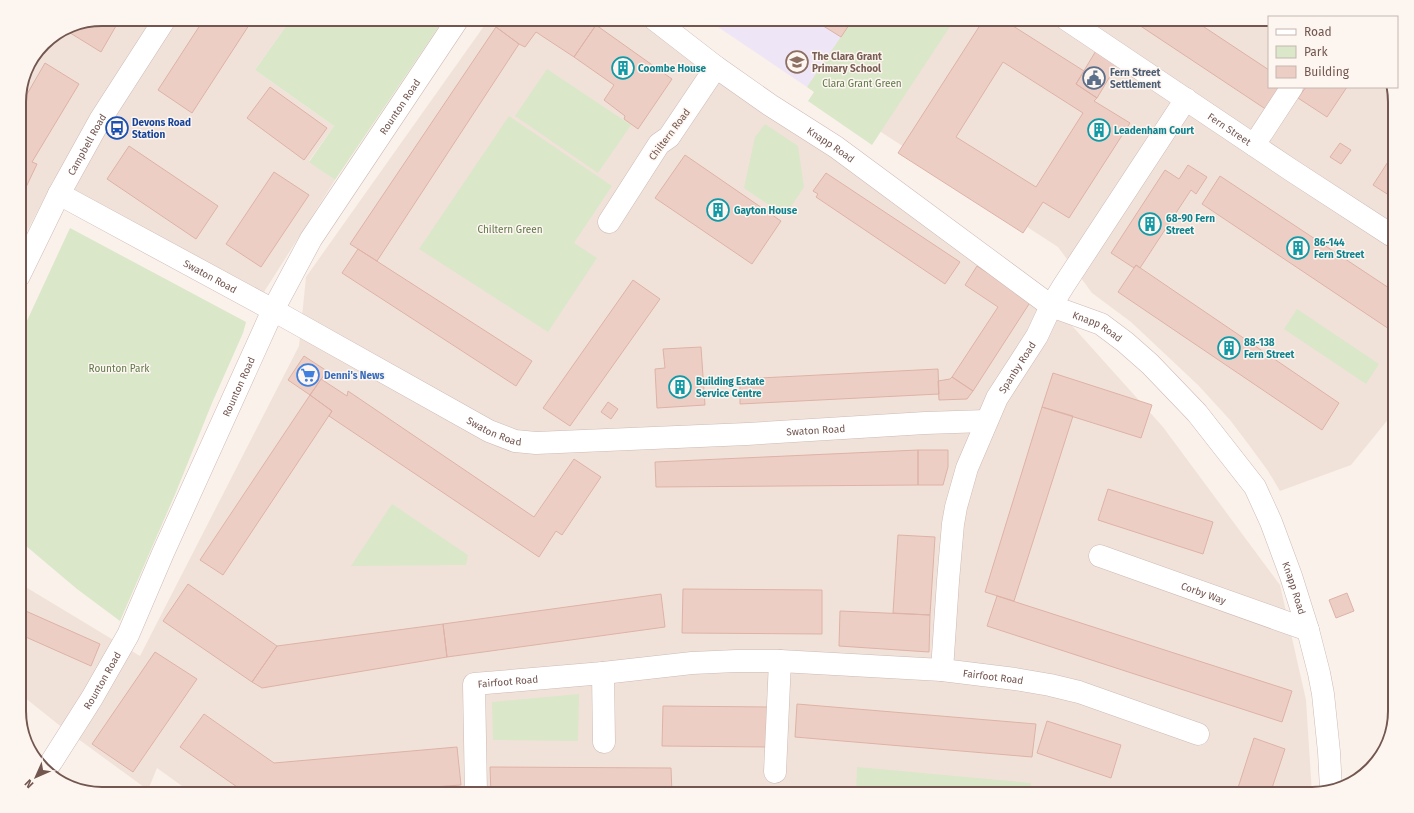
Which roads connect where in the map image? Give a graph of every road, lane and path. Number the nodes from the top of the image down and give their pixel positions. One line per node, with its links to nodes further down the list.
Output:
1 (160, 26): 9 (street, Campbell Road)
2 (453, 26): 14 (street, Rounton Road)
3 (663, 26): 5 (street, Knapp Road)
4 (1076, 26): 7 (street, Fern Street)
5 (716, 67): 10 (street, Chiltern Road); 13 (street, Knapp Road)
6 (1291, 88): 8 (street)
7 (1186, 99): 8 (street, Fern Street); 13 (street, Spanby Road)
8 (1254, 145): 11 (street, Fern Street)
9 (59, 194): 12 (street, Campbell Road); 14 (street, Swaton Road)
10 (609, 222)
11 (1388, 233)
12 (26, 262)
13 (1051, 306): 15 (street, Spanby Road); 17 (street, Knapp Road)
14 (273, 310): 15 (street, Swaton Road); 23 (street, Rounton Road)
15 (986, 421): 19 (street, Spanby Road)
16 (1100, 556): 17 (street, Corby Way)
17 (1308, 630): 25 (street, Knapp Road)
18 (780, 661): 19 (street, Fairfoot Road); 20 (street, Fairfoot Road); 24 (street)
19 (942, 670): 21 (street, Fairfoot Road)
20 (604, 673): 22 (street); 26 (street, Fairfoot Road)
21 (1198, 734)
22 (604, 742)
23 (55, 757)
24 (775, 772)
25 (1331, 784)
26 (476, 787)

